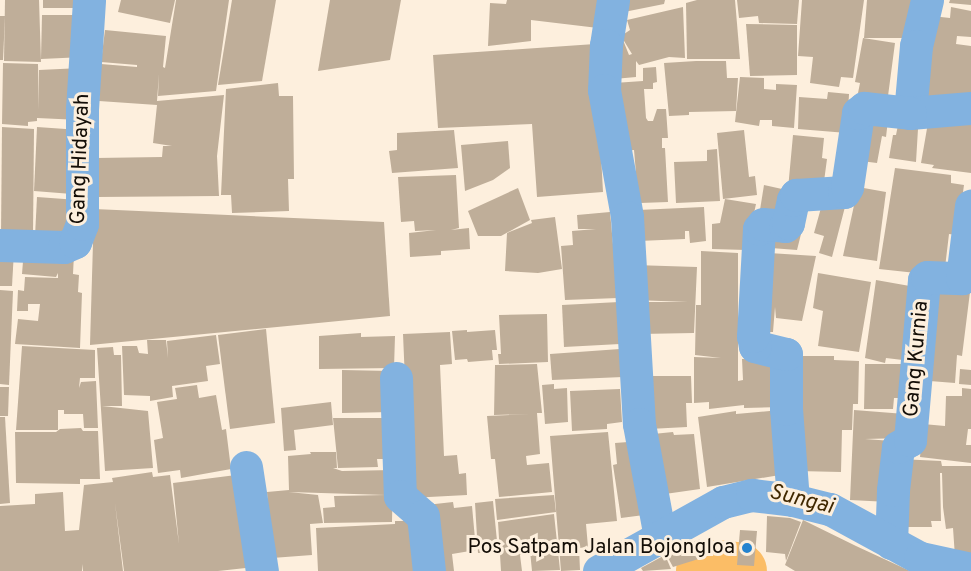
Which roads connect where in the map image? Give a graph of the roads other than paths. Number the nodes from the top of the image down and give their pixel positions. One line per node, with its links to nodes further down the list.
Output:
1 (89, 0): 7 (street, Gang Hidayah)
2 (614, 0): 11 (street)
3 (927, 0): 5 (street)
4 (971, 108): 5 (street)
5 (910, 112): 10 (street)
6 (971, 206): 12 (street, Gang Kurnia)
7 (0, 244)
8 (396, 378): 15 (street)
9 (246, 467): 14 (street)
10 (793, 491): 11 (street); 12 (street)
11 (660, 537): 16 (street)
12 (891, 543): 13 (street)
13 (971, 568)
14 (262, 571)
15 (429, 571)
16 (598, 571)

